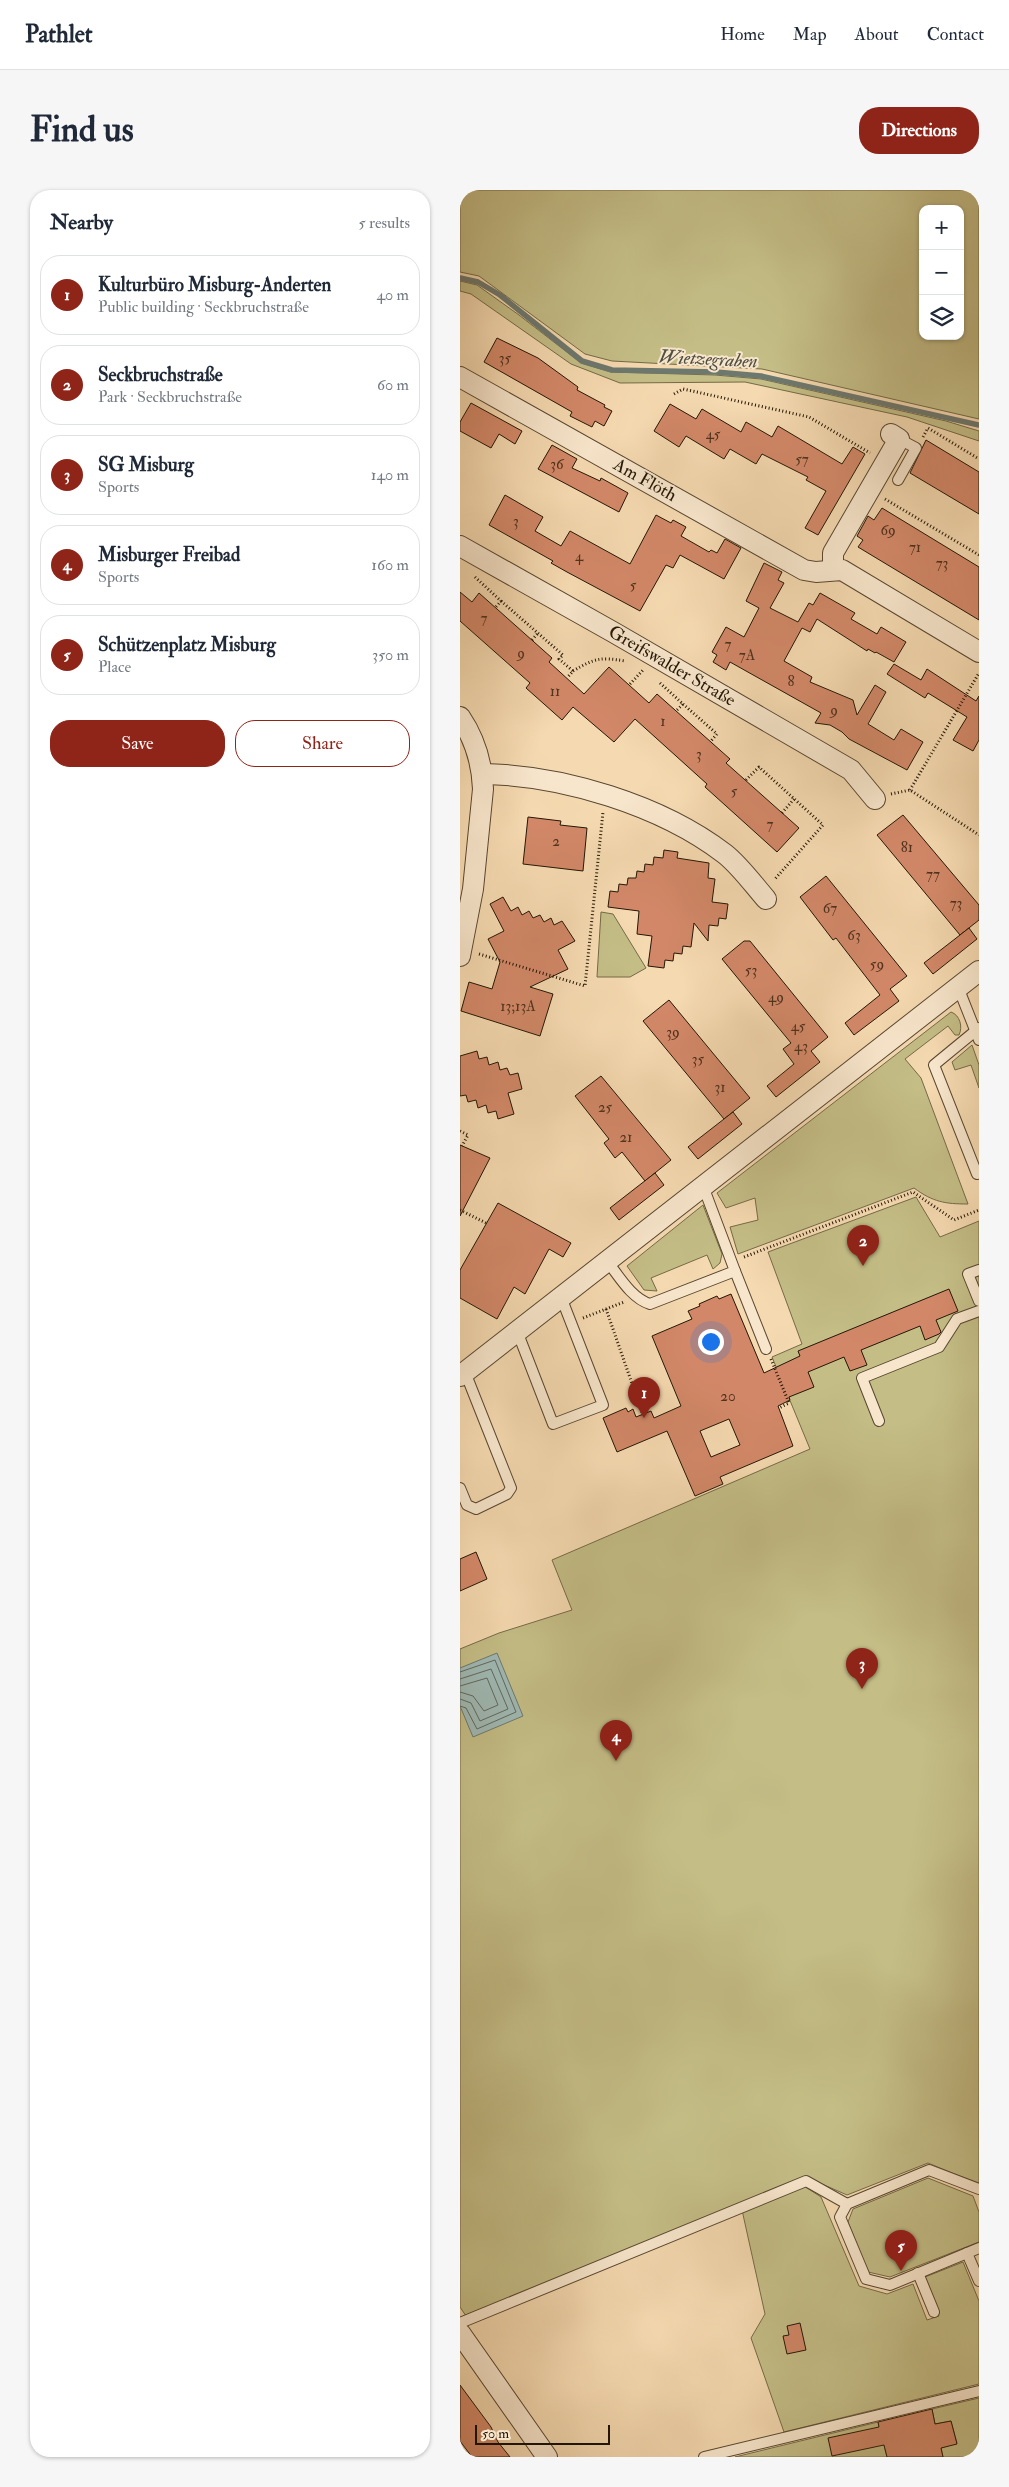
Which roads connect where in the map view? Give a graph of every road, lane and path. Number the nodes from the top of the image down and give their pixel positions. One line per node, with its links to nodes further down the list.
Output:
1 (460, 377): 10 (street, Am Flöth)
2 (674, 394): 5 (path)
3 (902, 440): 4 (path); 5 (street); 6 (lane)
4 (979, 459)
5 (886, 462): 7 (street)
6 (898, 480)
7 (870, 490): 9 (path); 10 (street)
8 (460, 546): 36 (street, Greifswalder Straße)
9 (979, 555)
10 (833, 570): 16 (street, Am Flöth)
11 (472, 575): 12 (path)
12 (501, 601): 13 (path); 14 (path)
13 (495, 608)
14 (538, 633): 15 (path); 20 (path)
15 (532, 640)
16 (979, 652)
17 (630, 662): 20 (path)
18 (637, 666): 19 (path)
19 (644, 669): 22 (path); 25 (path)
20 (573, 671): 23 (path)
21 (979, 673): 32 (path)
22 (651, 674)
23 (567, 678)
24 (657, 680): 26 (path)
25 (630, 684)
26 (683, 704): 27 (path); 29 (path)
27 (676, 711)
28 (460, 716): 30 (street)
29 (710, 742)
30 (483, 774): 34 (street); 40 (street)
31 (746, 780): 35 (path)
32 (910, 790): 33 (path); 38 (path)
33 (904, 791)
34 (605, 795): 39 (street); 40 (path)
35 (794, 799): 37 (path); 39 (path)
36 (875, 799)
37 (782, 812)
38 (979, 834)
39 (764, 896)
40 (461, 952)
41 (979, 971): 42 (street)
42 (958, 987): 43 (lane); 47 (street)
43 (978, 1033): 46 (lane)
44 (460, 1130): 45 (path)
45 (462, 1146)
46 (979, 1173)
47 (703, 1186): 51 (street); 52 (lane)
48 (460, 1210): 50 (path)
49 (979, 1210): 52 (path)
50 (486, 1224)
51 (607, 1261): 54 (street); 55 (lane)
52 (734, 1266): 55 (lane); 61 (lane)
53 (979, 1270): 56 (lane)
54 (561, 1297): 59 (lane); 60 (street)
55 (637, 1298): 57 (path)
56 (979, 1301)
57 (606, 1309): 59 (path); 64 (path)
58 (979, 1311): 65 (lane)
59 (571, 1322): 60 (lane)
60 (517, 1331): 62 (street)
61 (766, 1349): 63 (path)
62 (463, 1374): 66 (lane)
63 (779, 1408)
64 (643, 1415)
65 (879, 1421)
66 (460, 1488)
67 (979, 2189): 68 (lane)
68 (847, 2204): 71 (lane); 74 (lane)
69 (979, 2248): 70 (lane)
70 (968, 2253): 71 (lane); 72 (lane)
71 (918, 2273): 73 (lane)
72 (979, 2281)
73 (934, 2312)
74 (460, 2323)
75 (460, 2333): 77 (street)
76 (979, 2391): 78 (lane)
77 (545, 2456)
78 (704, 2457)

